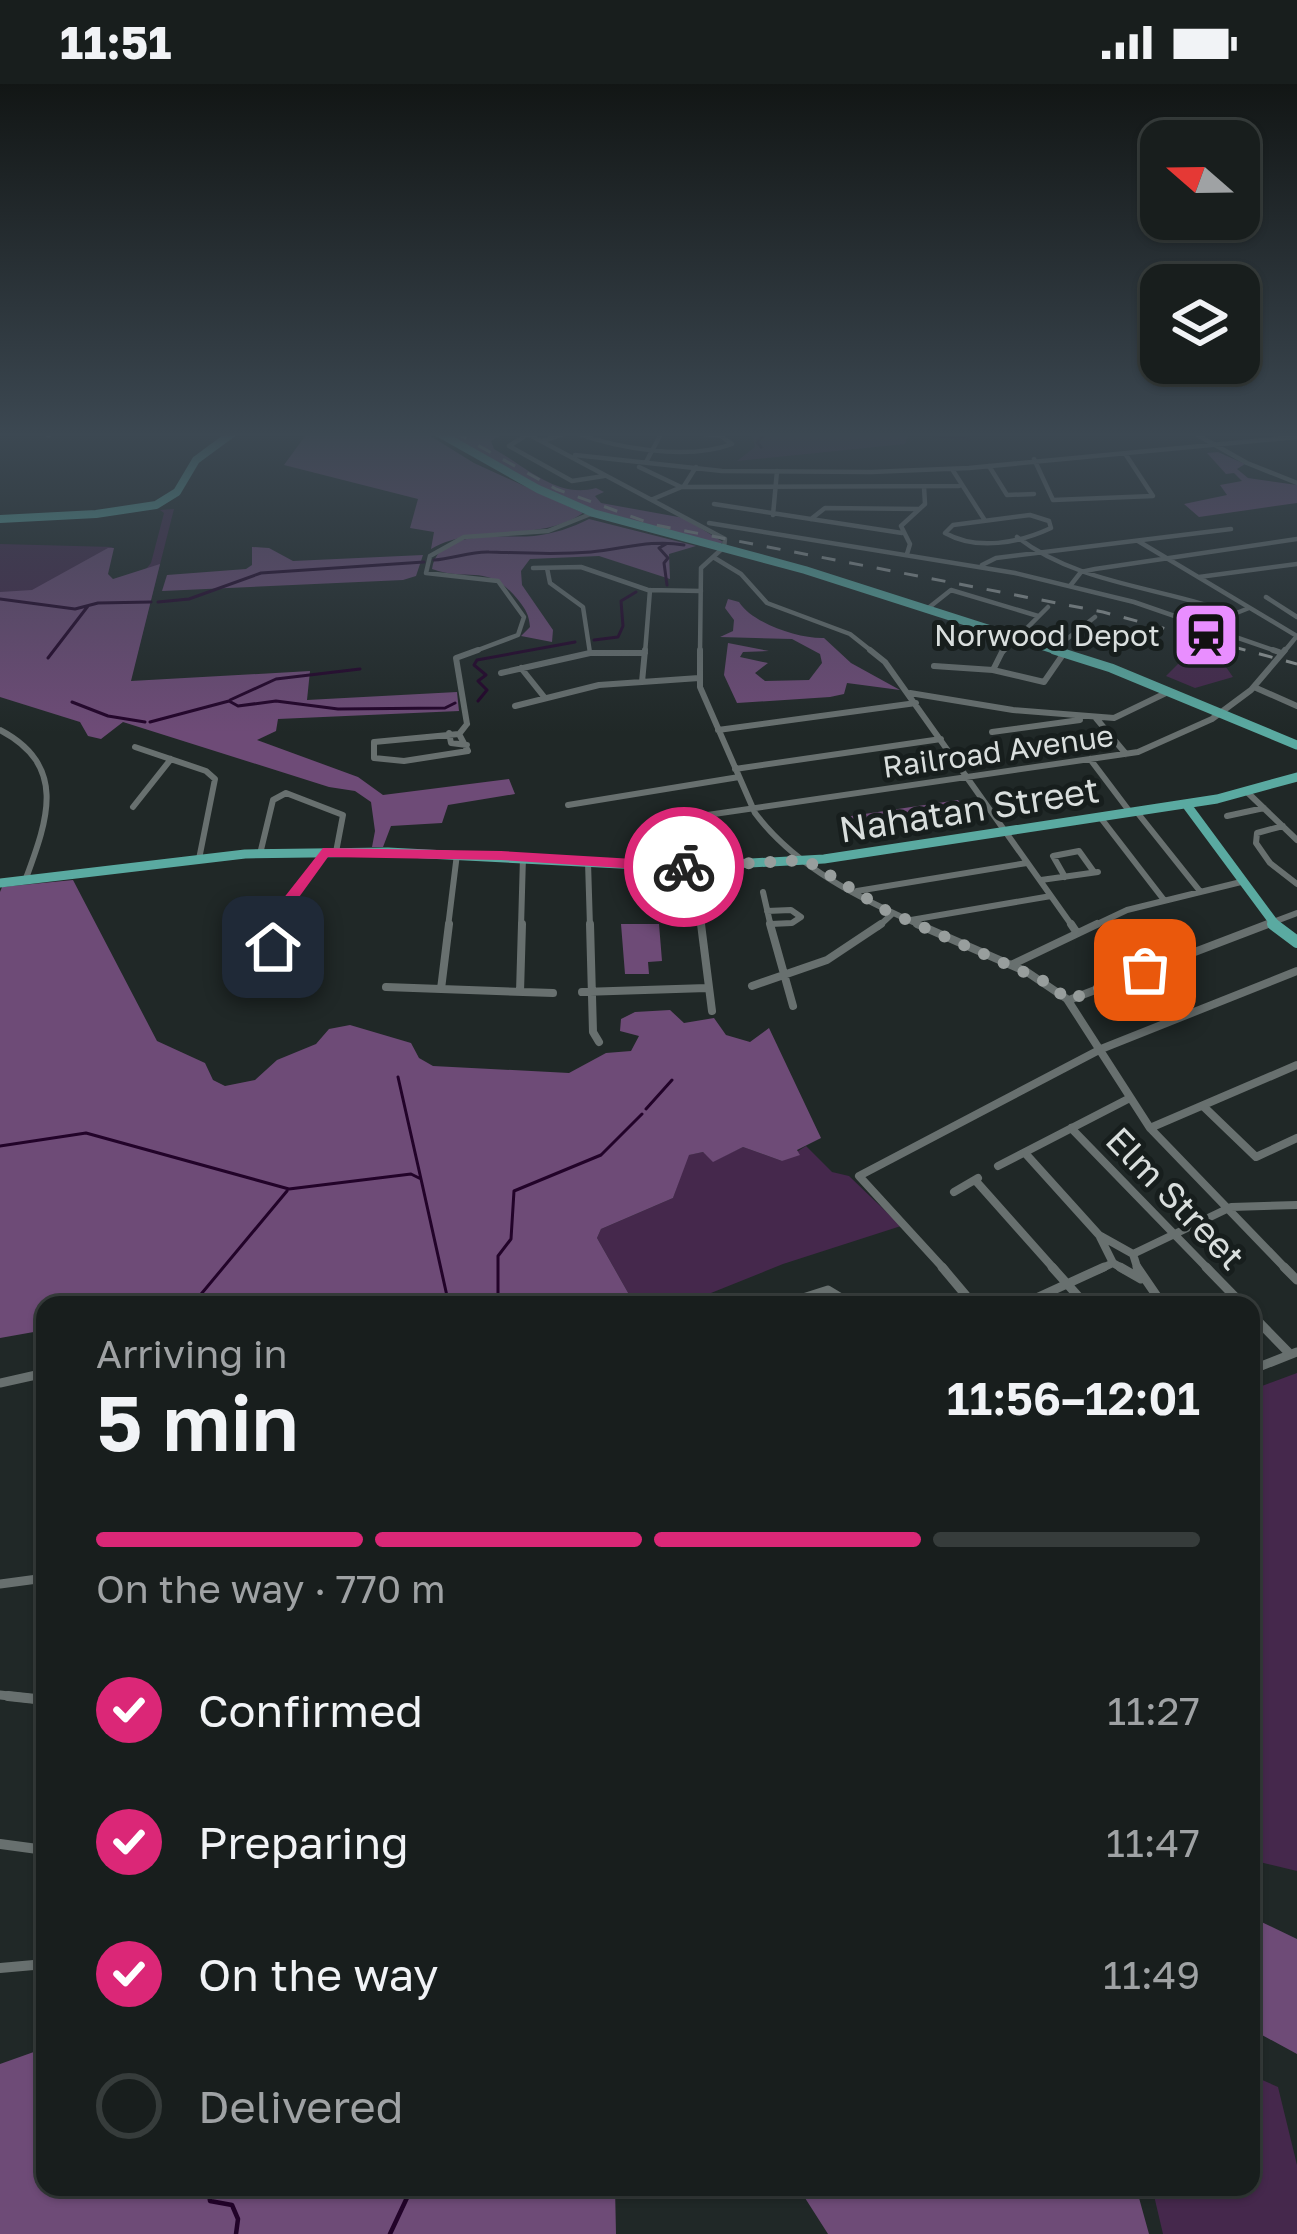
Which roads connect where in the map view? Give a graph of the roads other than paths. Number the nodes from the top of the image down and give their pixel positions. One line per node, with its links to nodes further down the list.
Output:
1 (531, 532): 62 (street)
2 (680, 532): 14 (main road)
3 (716, 532): 14 (street)
4 (736, 532): 14 (street)
5 (770, 532): 15 (street)
6 (897, 532): 10 (street)
7 (945, 532): 11 (street)
8 (1044, 532): 11 (street)
9 (1206, 532): 13 (street)
10 (902, 533): 15 (street)
11 (1017, 538): 17 (street)
12 (1297, 539): 18 (street)
13 (1138, 541): 17 (street); 18 (street)
14 (723, 542): 16 (street); 31 (main road)
15 (907, 554): 20 (street)
16 (711, 556): 27 (street); 50 (street)
17 (1035, 556): 20 (street); 23 (street)
18 (1167, 559): 23 (street); 24 (street)
19 (1297, 564): 24 (street)
20 (981, 566): 25 (street)
21 (533, 568): 22 (street)
22 (548, 568): 26 (street); 41 (street)
23 (1087, 571): 25 (street); 32 (street)
24 (1197, 577): 30 (street)
25 (1070, 586): 40 (street)
26 (650, 590): 27 (street); 42 (street)
27 (700, 591): 47 (street)
28 (1266, 597): 34 (street)
29 (1048, 607): 33 (street)
30 (1249, 608): 32 (street); 38 (street)
31 (927, 609): 33 (street); 37 (main road)
32 (1234, 614): 36 (street)
33 (1038, 616): 37 (street)
34 (1297, 616)
35 (1095, 617): 39 (street)
36 (1225, 622)
37 (1016, 637): 39 (main road); 45 (street)
38 (1295, 638): 40 (street, Railroad Avenue)
39 (1059, 651): 45 (street); 51 (main road)
40 (1279, 652): 49 (street, Railroad Avenue)
41 (590, 653): 42 (street); 44 (street)
42 (645, 653): 48 (street)
43 (934, 666): 45 (street)
44 (520, 668): 46 (street); 52 (street)
45 (993, 670)
46 (501, 673)
47 (699, 678): 48 (street); 59 (street)
48 (642, 682): 52 (street)
49 (1254, 687): 55 (street); 56 (street, Railroad Avenue)
50 (910, 692): 53 (street); 57 (street)
51 (1169, 692): 56 (main road); 57 (street)
52 (545, 698): 54 (street)
53 (916, 703): 59 (street); 63 (street)
54 (514, 706)
55 (1297, 706)
56 (1220, 713): 65 (main road); 67 (street, Railroad Avenue)
57 (1096, 717): 60 (street); 67 (street)
58 (0, 730): 99 (street)
59 (718, 730): 70 (street)
60 (992, 732)
61 (449, 733): 62 (street); 64 (street); 64 (street)
62 (459, 733): 64 (street)
63 (941, 739): 70 (street); 71 (street)
64 (467, 745)
65 (1297, 745)
66 (135, 747): 68 (street)
67 (1126, 754): 69 (street, Railroad Avenue)
68 (171, 759): 76 (street); 91 (street)
69 (1090, 759): 71 (street, Railroad Avenue); 79 (street)
70 (737, 773): 75 (street); 77 (street)
71 (967, 777): 77 (street, Railroad Avenue); 84 (street)
72 (1297, 777): 73 (main road, Nahatan Street)
73 (1247, 792): 74 (main road, Nahatan Street); 78 (street)
74 (1186, 804): 79 (main road, Nahatan Street); 98 (main road)
75 (568, 805)
76 (134, 807)
77 (753, 808): 82 (street, Railroad Avenue); 93 (street)
78 (1265, 808): 80 (street); 83 (street)
79 (1133, 812): 81 (main road, Nahatan Street); 102 (street)
80 (1227, 816)
81 (1100, 817): 84 (main road, Nahatan Street); 107 (street)
82 (666, 821)
83 (1283, 826): 85 (street); 101 (street)
84 (1006, 832): 93 (main road, Nahatan Street); 94 (street)
85 (1297, 840)
86 (336, 852): 87 (street); 88 (main road, Nahatan Street); 89 (main road, Nahatan Street)
87 (260, 854): 89 (main road, Nahatan Street); 91 (main road, Nahatan Street)
88 (457, 854): 90 (main road, Nahatan Street); 122 (street)
89 (321, 856): 106 (street)
90 (524, 856): 92 (main road, Nahatan Street); 123 (street)
91 (199, 859): 99 (main road, Nahatan Street)
92 (588, 860): 95 (main road, Nahatan Street); 124 (street)
93 (806, 860): 95 (main road, Nahatan Street); 104 (street)
94 (1027, 863): 97 (street); 104 (street)
95 (693, 867): 121 (street)
96 (1065, 877): 96 (street); 97 (street)
97 (1040, 880): 105 (street)
98 (1241, 882): 102 (street); 112 (main road)
99 (25, 883): 100 (main road, Nahatan Street)
100 (0, 884)
101 (1297, 884)
102 (1200, 891): 107 (street)
103 (764, 892): 108 (street)
104 (854, 892): 110 (street)
105 (1051, 896): 111 (street); 114 (street)
106 (290, 898): 106 (street)
107 (1164, 900): 114 (street)
108 (767, 911): 113 (street); 113 (street)
109 (1297, 913): 112 (street)
110 (892, 914): 111 (street); 118 (street)
111 (909, 921): 116 (street)
112 (1271, 923): 115 (main road); 126 (street)
113 (770, 924): 118 (street)
114 (1077, 933): 116 (street)
115 (1297, 942)
116 (1011, 965): 126 (street)
117 (1297, 970): 130 (street)
118 (782, 979): 119 (street); 127 (street)
119 (752, 986)
120 (386, 987): 122 (street)
121 (707, 988): 124 (street); 128 (street)
122 (441, 989): 123 (street)
123 (520, 992): 125 (street)
124 (587, 992): 129 (street)
125 (553, 993)
126 (1069, 1000): 130 (street)
127 (793, 1006)
128 (712, 1011)
129 (599, 1042)
130 (1101, 1048): 132 (street); 151 (street)
131 (1297, 1065): 133 (street)
132 (1130, 1098): 134 (street); 135 (street)
133 (1202, 1106): 135 (street); 136 (street)
134 (1071, 1128): 137 (street); 142 (street, Elm Street)
135 (1150, 1128): 141 (street)
136 (1297, 1138)
137 (1025, 1153): 138 (street); 143 (street)
138 (998, 1166)
139 (954, 1192): 148 (street)
140 (1297, 1205): 141 (street)
141 (1226, 1209): 142 (street); 147 (street)
142 (1174, 1234): 144 (street); 155 (street, Elm Street)
143 (1100, 1235): 144 (street); 145 (street)
144 (1132, 1254): 146 (street)
145 (1112, 1263): 146 (street); 148 (street)
146 (1141, 1280): 154 (street)
147 (1297, 1280)
148 (1066, 1285): 152 (street); 153 (street)
149 (804, 1296): 150 (street)
150 (845, 1296)
151 (967, 1296)
152 (1041, 1296)
153 (1077, 1296)
154 (1155, 1296)
155 (1234, 1296)
156 (1260, 1322): 157 (street, Elm Street)
157 (1293, 1353): 158 (street)
158 (1260, 1366)
159 (36, 1375): 160 (street)
160 (0, 1383)
161 (36, 1579): 162 (street)
162 (0, 1584)
163 (0, 1695): 164 (street)
164 (36, 1699)
165 (0, 1844): 166 (street)
166 (36, 1849)
167 (36, 1965): 168 (street)
168 (0, 1968)

